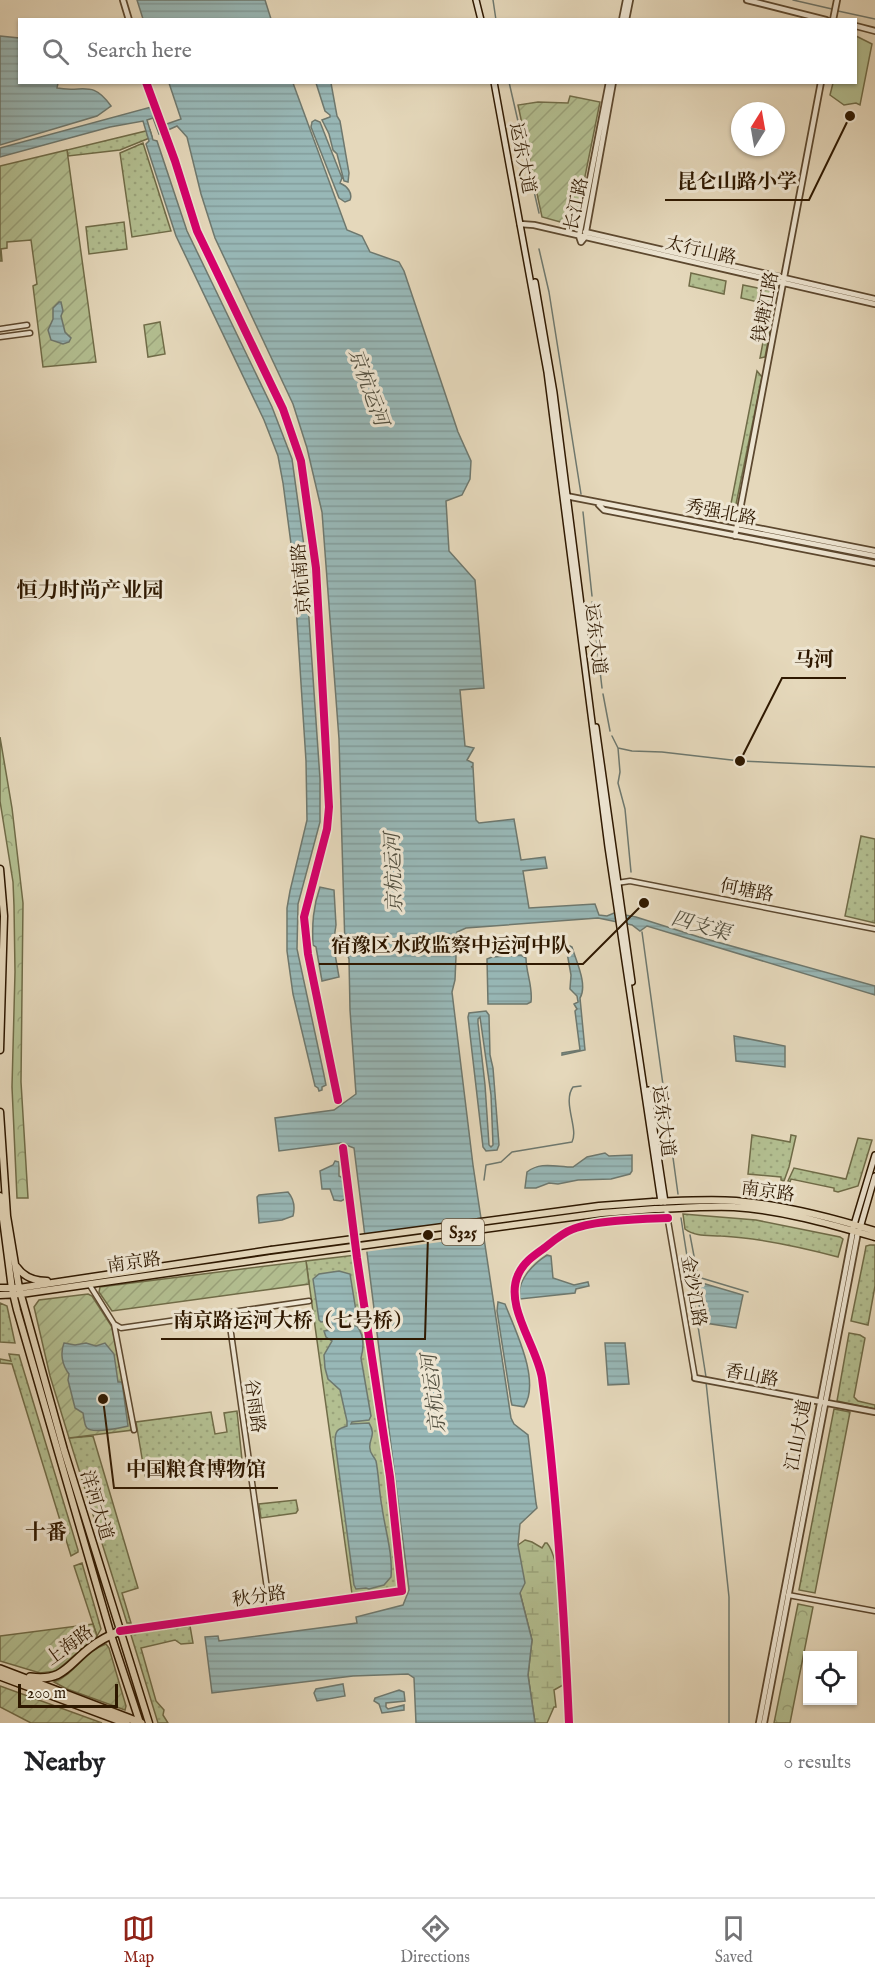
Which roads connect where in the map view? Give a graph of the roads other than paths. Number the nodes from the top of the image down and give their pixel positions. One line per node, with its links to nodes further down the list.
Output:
1 (123, 0): 6 (street)
2 (478, 0): 7 (main road)
3 (628, 0): 8 (street)
4 (747, 0): 9 (street)
5 (837, 0): 10 (street)
6 (128, 18)
7 (482, 18)
8 (624, 18)
9 (818, 18)
10 (833, 18)
11 (857, 27): 12 (street)
12 (875, 31)
13 (147, 84): 35 (street, 京杭南路)
14 (495, 84): 17 (main road, 运东大道)
15 (611, 84): 18 (street, 长江路)
16 (821, 84): 19 (street, 钱塘江路)
17 (522, 224): 18 (street, 太行山路); 26 (main road, 运东大道)
18 (583, 234): 19 (street, 太行山路)
19 (784, 280): 20 (street, 太行山路); 21 (street, 太行山路); 27 (street, 钱塘江路)
20 (875, 299)
21 (875, 304)
22 (27, 325): 23 (street)
23 (0, 329)
24 (30, 333): 25 (street)
25 (0, 337)
26 (564, 497): 27 (street, 秀强北路); 27 (street, 秀强北路); 31 (main road, 运东大道)
27 (736, 530): 28 (street); 29 (street, 秀强北路)
28 (875, 551)
29 (875, 560)
30 (0, 869): 32 (main road)
31 (616, 883): 33 (street, 何塘路); 41 (main road, 运东大道)
32 (2, 920): 34 (main road)
33 (875, 929)
34 (0, 1050)
35 (338, 1100)
36 (0, 1112): 47 (main road, 洋河大道)
37 (343, 1148): 64 (street, 秋分路)
38 (875, 1155): 43 (main road, 江山大道)
39 (875, 1176): 43 (main road, 江山大道)
40 (0, 1196): 52 (main road, 洋河大道)
41 (660, 1205): 42 (street, 金沙江路); 43 (main road, 南京路 / S325); 46 (main road, S325, bridge)
42 (668, 1218): 59 (street, 金沙江路); 73 (street)
43 (856, 1229): 44 (main road, 南京路 / S325); 45 (main road, 南京路 / S325); 60 (street, 江山大道)
44 (875, 1231)
45 (875, 1237)
46 (271, 1254): 48 (main road, 南京路 / S325); 49 (main road, 南京路 / S325)
47 (15, 1264): 48 (main road); 51 (main road, 洋河大道)
48 (95, 1276): 51 (main road, 南京路 / S325)
49 (88, 1284): 51 (main road, 南京路 / S325); 56 (street)
50 (0, 1288): 52 (main road, 南京路 / S325)
51 (20, 1291): 52 (main road, 南京路 / S325); 66 (main road, 洋河大道)
52 (13, 1292): 53 (main road, 南京路 / S325); 67 (main road, 洋河大道)
53 (0, 1295)
54 (309, 1301): 55 (street)
55 (228, 1312): 57 (street); 64 (street, 谷雨路)
56 (114, 1324): 57 (street); 58 (street)
57 (121, 1328): 58 (street)
58 (116, 1336): 62 (street)
59 (695, 1378): 60 (street, 香山路)
60 (822, 1402): 61 (street, 香山路); 63 (street, 江山大道)
61 (875, 1412)
62 (134, 1430)
63 (786, 1594): 65 (street); 74 (street, 江山大道); 75 (street, 江山大道)
64 (270, 1610): 66 (street, 秋分路)
65 (875, 1611)
66 (120, 1631): 67 (highway, 上海路); 72 (main road, 洋河大道)
67 (111, 1635): 68 (highway, 上海路); 71 (main road, 洋河大道)
68 (0, 1669): 71 (highway, 上海路)
69 (0, 1676): 70 (highway, 上海路)
70 (126, 1723)
71 (140, 1723)
72 (149, 1723)
73 (569, 1723)
74 (759, 1723)
75 (764, 1723)

